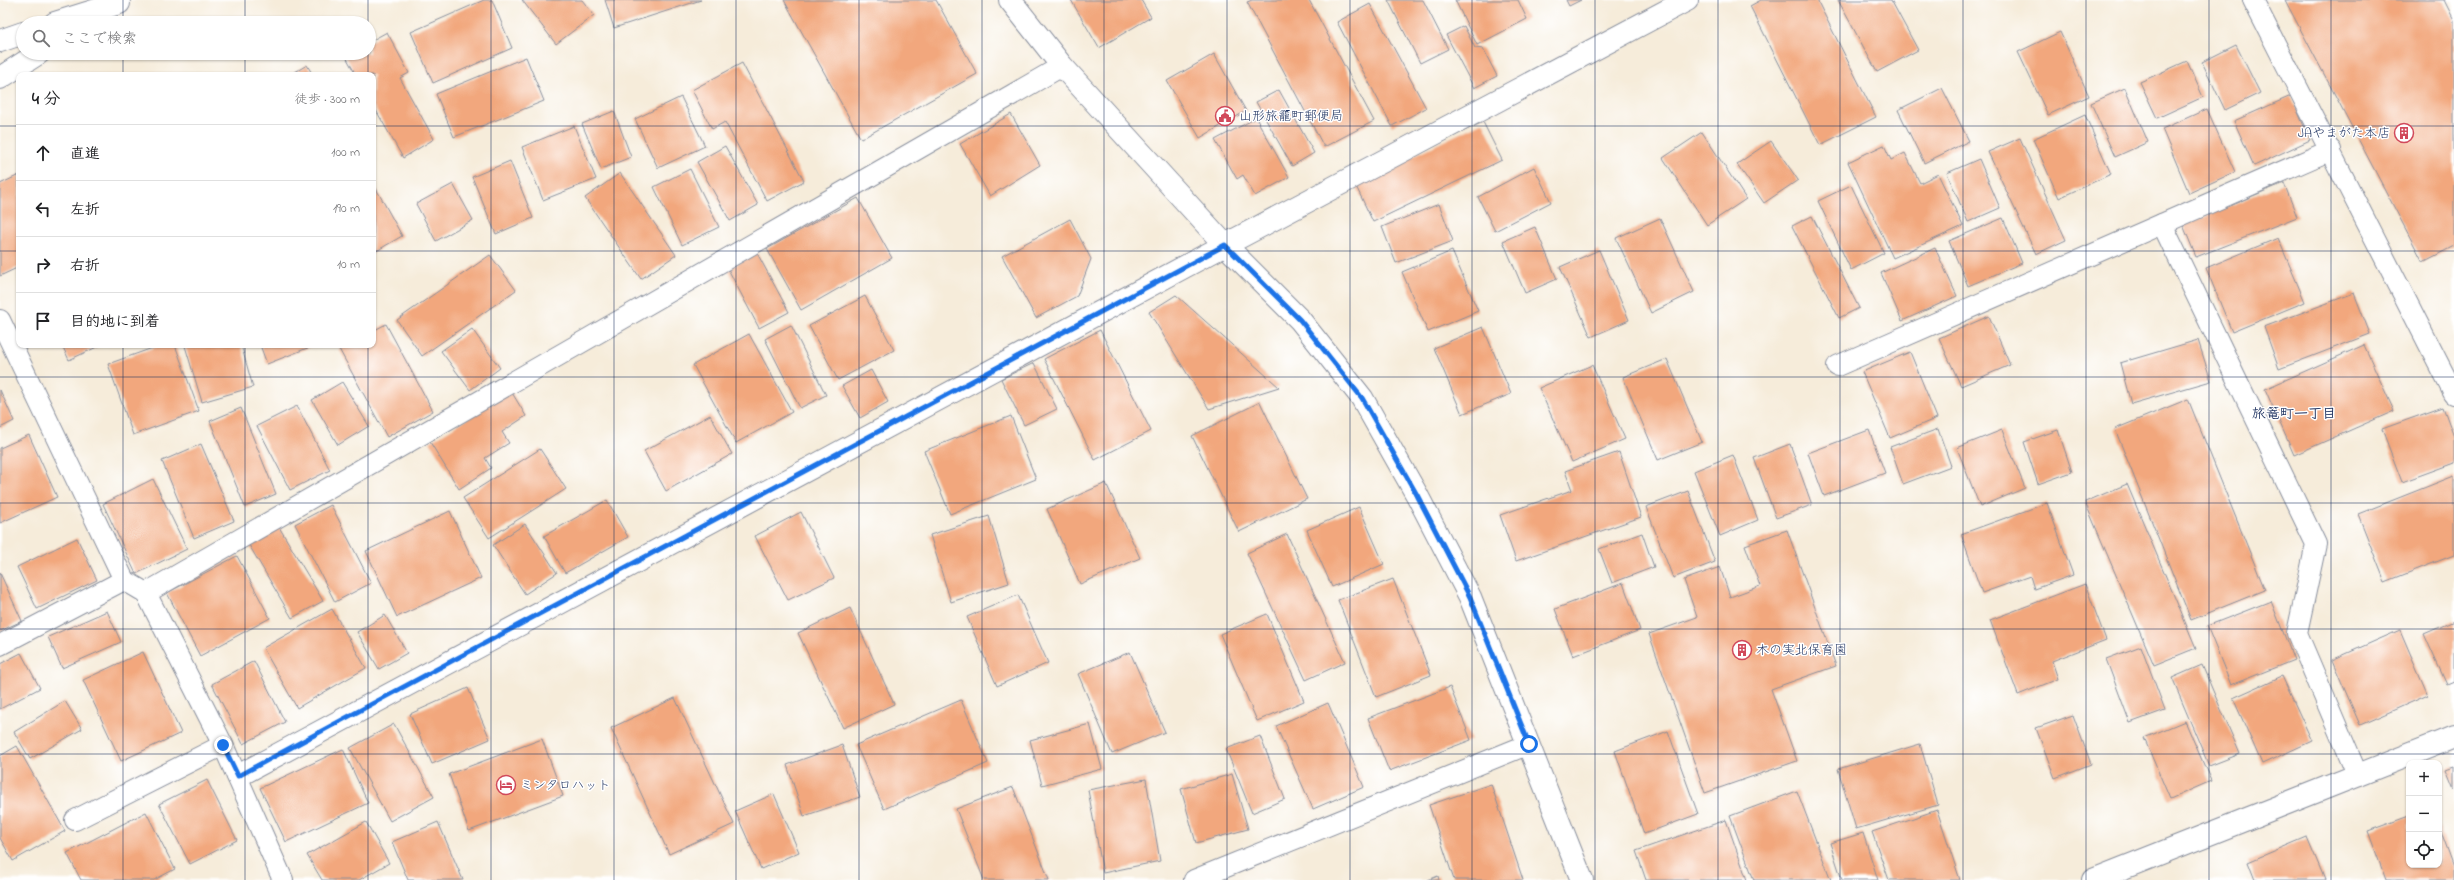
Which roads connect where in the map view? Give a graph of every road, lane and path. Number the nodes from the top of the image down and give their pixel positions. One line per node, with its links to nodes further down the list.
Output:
1 (1010, 0): 10 (main road)
2 (1687, 0): 14 (main road)
3 (2253, 0): 12 (lane)
4 (122, 1): 5 (main road); 6 (main road)
5 (77, 16)
6 (98, 16)
7 (16, 35): 8 (main road)
8 (0, 41)
9 (28, 60): 11 (main road)
10 (1062, 66): 14 (main road); 19 (lane)
11 (0, 78)
12 (2331, 150): 13 (lane); 17 (lane)
13 (2162, 224): 16 (lane); 25 (lane)
14 (1225, 245): 22 (main road); 24 (main road)
15 (0, 320): 18 (lane)
16 (1837, 366)
17 (2454, 394)
18 (124, 580): 19 (lane); 20 (lane)
19 (146, 593): 23 (lane)
20 (0, 645)
21 (2454, 737): 25 (main road)
22 (1529, 744): 28 (lane); 29 (main road)
23 (223, 745): 24 (lane); 26 (lane)
24 (238, 776): 27 (lane)
25 (2358, 776): 30 (main road)
26 (75, 820)
27 (283, 880)
28 (1194, 880)
29 (1582, 880)
30 (2093, 880)

